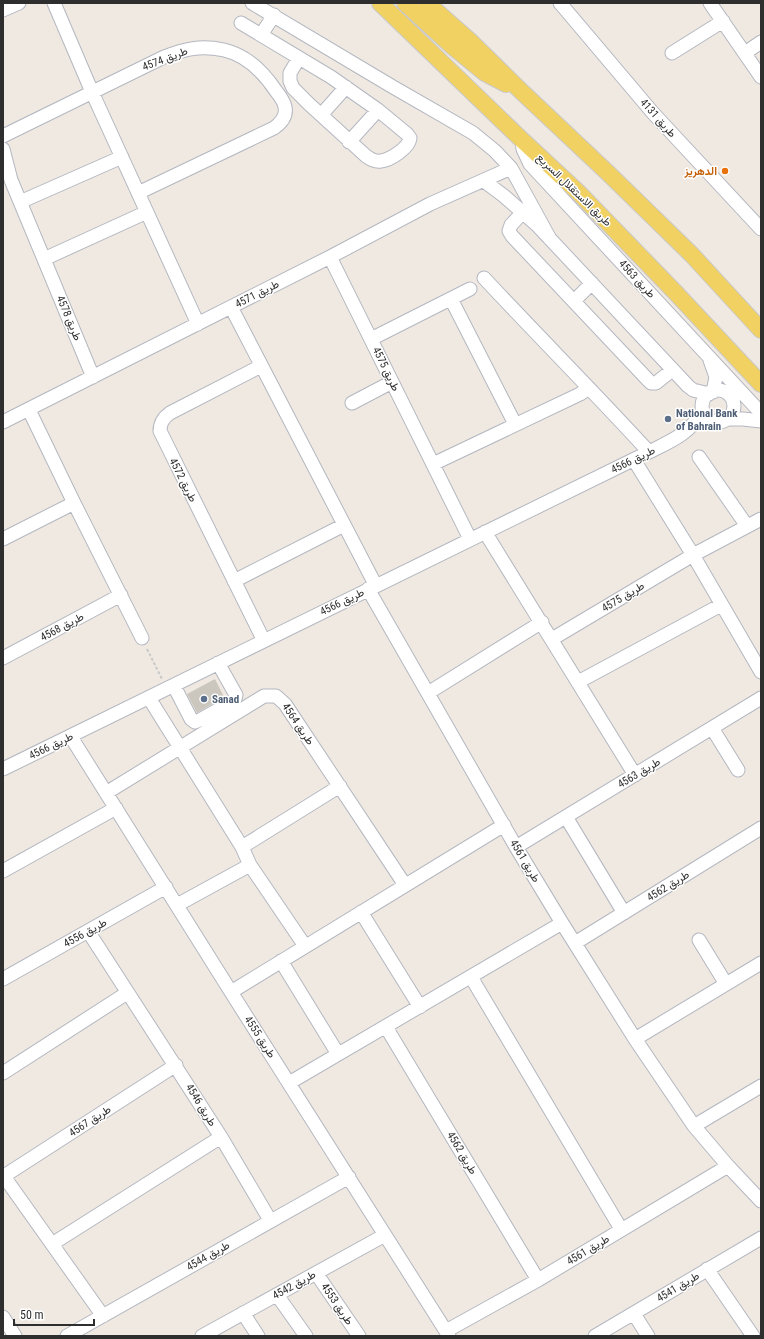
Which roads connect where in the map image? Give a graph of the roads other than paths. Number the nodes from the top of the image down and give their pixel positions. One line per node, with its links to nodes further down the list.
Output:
1 (19, 3): 9 (street)
2 (54, 3): 20 (street)
3 (380, 3): 25 (main road, طريق الاستقلال السريع)
4 (405, 3): 21 (main road)
5 (427, 3): 21 (main road)
6 (560, 3): 36 (street, طريق 4131)
7 (710, 3): 11 (street)
8 (257, 4): 10 (street)
9 (3, 10)
10 (274, 15): 13 (street); 29 (street)
11 (723, 21): 15 (street); 16 (street)
12 (241, 23): 13 (street)
13 (261, 35): 17 (street)
14 (761, 42): 16 (street)
15 (672, 53)
16 (745, 53): 18 (street)
17 (299, 58): 19 (street); 23 (street)
18 (761, 77)
19 (346, 87): 22 (street); 23 (street)
20 (92, 92): 24 (street, طريق 4574); 28 (street); 32 (street, طريق 4574)
21 (522, 92): 47 (main road)
22 (378, 110): 26 (street); 26 (street)
23 (321, 115): 26 (street)
24 (3, 136)
25 (522, 140): 49 (street, طريق 4563); 54 (main road, طريق الاستقلال السريع)
26 (349, 142)
27 (3, 149): 31 (street, طريق 4578)
28 (122, 157): 32 (street); 33 (street)
29 (511, 168): 30 (street, طريق 4571); 37 (street)
30 (484, 181): 35 (street); 38 (street, طريق 4571)
31 (7, 182): 33 (street, طريق 4578)
32 (138, 193): 34 (street)
33 (20, 202): 39 (street, طريق 4578)
34 (147, 212): 39 (street); 46 (street)
35 (523, 212): 37 (street); 44 (street)
36 (761, 229)
37 (550, 239): 41 (street)
38 (330, 257): 45 (street, طريق 4571); 48 (street, طريق 4575)
39 (44, 259): 52 (street, طريق 4578)
40 (484, 278): 55 (street)
41 (592, 284): 44 (street); 51 (street)
42 (470, 289): 43 (street, طريق 4575)
43 (451, 299): 48 (street, طريق 4575); 63 (street)
44 (574, 301): 51 (street)
45 (231, 307): 46 (street, طريق 4571); 50 (street)
46 (198, 324): 52 (street, طريق 4571)
47 (761, 330)
48 (371, 339): 53 (street, طريق 4575)
49 (709, 356): 56 (street); 59 (street, طريق 4563)
50 (261, 366): 71 (street); 77 (street, طريق 4572)
51 (669, 367): 56 (street)
52 (93, 377): 58 (street, طريق 4571)
53 (392, 382): 57 (street); 68 (street, طريق 4575)
54 (761, 384)
55 (589, 388): 63 (street); 65 (street)
56 (707, 400): 60 (street); 60 (street); 64 (street, طريق 4566)
57 (352, 403)
58 (29, 410): 62 (street, طريق 4571); 69 (street)
59 (761, 413)
60 (721, 421): 61 (street, طريق 4566); 64 (street, طريق 4566)
61 (761, 421)
62 (3, 422)
63 (515, 424): 68 (street)
64 (680, 436): 65 (street, طريق 4566)
65 (649, 452): 67 (street, طريق 4566)
66 (699, 457): 72 (street)
67 (634, 460): 73 (street, طريق 4566); 76 (street)
68 (433, 464): 75 (street, طريق 4575)
69 (74, 503): 74 (street); 79 (street)
70 (761, 519): 72 (street, طريق 4575)
71 (344, 525): 77 (street); 78 (street)
72 (747, 526): 76 (street, طريق 4575)
73 (485, 532): 75 (street, طريق 4566); 81 (street)
74 (3, 539)
75 (470, 539): 78 (street, طريق 4566)
76 (693, 555): 80 (street); 83 (street, طريق 4575)
77 (234, 581): 84 (street, طريق 4572)
78 (372, 587): 84 (street, طريق 4566); 90 (street, طريق 4561)
79 (121, 595): 82 (street); 85 (street, طريق 4568)
80 (721, 605): 87 (street); 88 (street)
81 (542, 622): 83 (street); 90 (street)
82 (142, 638)
83 (552, 639): 88 (street)
84 (264, 641): 86 (street, طريق 4566)
85 (3, 658)
86 (218, 663): 89 (street, طريق 4566); 89 (street)
87 (761, 672)
88 (578, 682): 98 (street)
89 (170, 687): 91 (street, طريق 4566)
90 (428, 693): 103 (street, طريق 4561)
91 (148, 698): 94 (street, طريق 4566); 95 (street)
92 (761, 698): 93 (street, طريق 4563)
93 (712, 728): 97 (street); 98 (street, طريق 4563)
94 (71, 737): 96 (street, طريق 4566); 100 (street, طريق 4555)
95 (180, 748): 99 (street, طريق 4564); 100 (street, طريق 4564); 105 (street)
96 (3, 770)
97 (738, 770)
98 (635, 775): 102 (street, طريق 4563)
99 (340, 786): 105 (street); 109 (street, طريق 4564)
100 (106, 793): 101 (street, طريق 4555)
101 (116, 808): 108 (street); 110 (street, طريق 4555)
102 (566, 817): 106 (street, طريق 4563); 113 (street)
103 (504, 825): 106 (street, طريق 4561); 109 (street)
104 (761, 828): 113 (street, طريق 4562)
105 (242, 847): 107 (street)
106 (516, 847): 114 (street, طريق 4561)
107 (250, 865): 111 (street); 118 (street)
108 (3, 871)
109 (405, 885): 112 (street)
110 (166, 887): 111 (street, طريق 4555); 115 (street, طريق 4556)
111 (178, 905): 124 (street, طريق 4555)
112 (361, 912): 118 (street); 126 (street)
113 (624, 913): 117 (street, طريق 4562)
114 (562, 923): 117 (street, طريق 4561); 121 (street)
115 (88, 931): 122 (street, طريق 4556); 125 (street, طريق 4546)
116 (699, 940): 123 (street)
117 (575, 943): 128 (street, طريق 4561)
118 (305, 946): 119 (street)
119 (280, 961): 124 (street); 129 (street)
120 (761, 963): 123 (street)
121 (471, 977): 126 (street); 141 (street)
122 (3, 979)
123 (726, 984): 128 (street)
124 (230, 992): 132 (street, طريق 4555)
125 (127, 994): 130 (street, طريق 4546); 131 (street)
126 (420, 1007): 127 (street)
127 (386, 1027): 129 (street); 147 (street, طريق 4562)
128 (635, 1039): 134 (street, طريق 4561)
129 (338, 1054): 132 (street)
130 (176, 1065): 135 (street, طريق 4546); 137 (street, طريق 4567)
131 (3, 1073)
132 (289, 1083): 138 (street, طريق 4555)
133 (761, 1086): 134 (street)
134 (694, 1126): 136 (street, طريق 4561)
135 (221, 1137): 140 (street, طريق 4546); 144 (street)
136 (728, 1166): 139 (street, طريق 4561); 141 (street, طريق 4561)
137 (3, 1176): 144 (street, طريق 4567)
138 (348, 1177): 140 (street, طريق 4544); 142 (street, طريق 4555)
139 (761, 1200)
140 (270, 1220): 151 (street, طريق 4544)
141 (621, 1229): 147 (street, طريق 4561)
142 (385, 1234): 146 (street, طريق 4542); 153 (street, طريق 4555)
143 (761, 1238): 145 (street, طريق 4541)
144 (52, 1244): 151 (street, طريق 4567)
145 (707, 1269): 150 (street, طريق 4541); 162 (street)
146 (316, 1273): 148 (street, طريق 4542); 159 (street, طريق 4553)
147 (538, 1280): 153 (street, طريق 4561)
148 (277, 1295): 149 (street, طريق 4542); 158 (street)
149 (243, 1314): 154 (street, طريق 4542); 157 (street)
150 (634, 1314): 160 (street, طريق 4541); 161 (street)
151 (103, 1316): 156 (street, طريق 4544)
152 (3, 1317): 155 (street)
153 (448, 1333)
154 (208, 1335)
155 (15, 1336)
156 (67, 1336)
157 (258, 1336)
158 (306, 1336)
159 (358, 1336)
160 (594, 1336)
161 (648, 1336)
162 (753, 1336)

